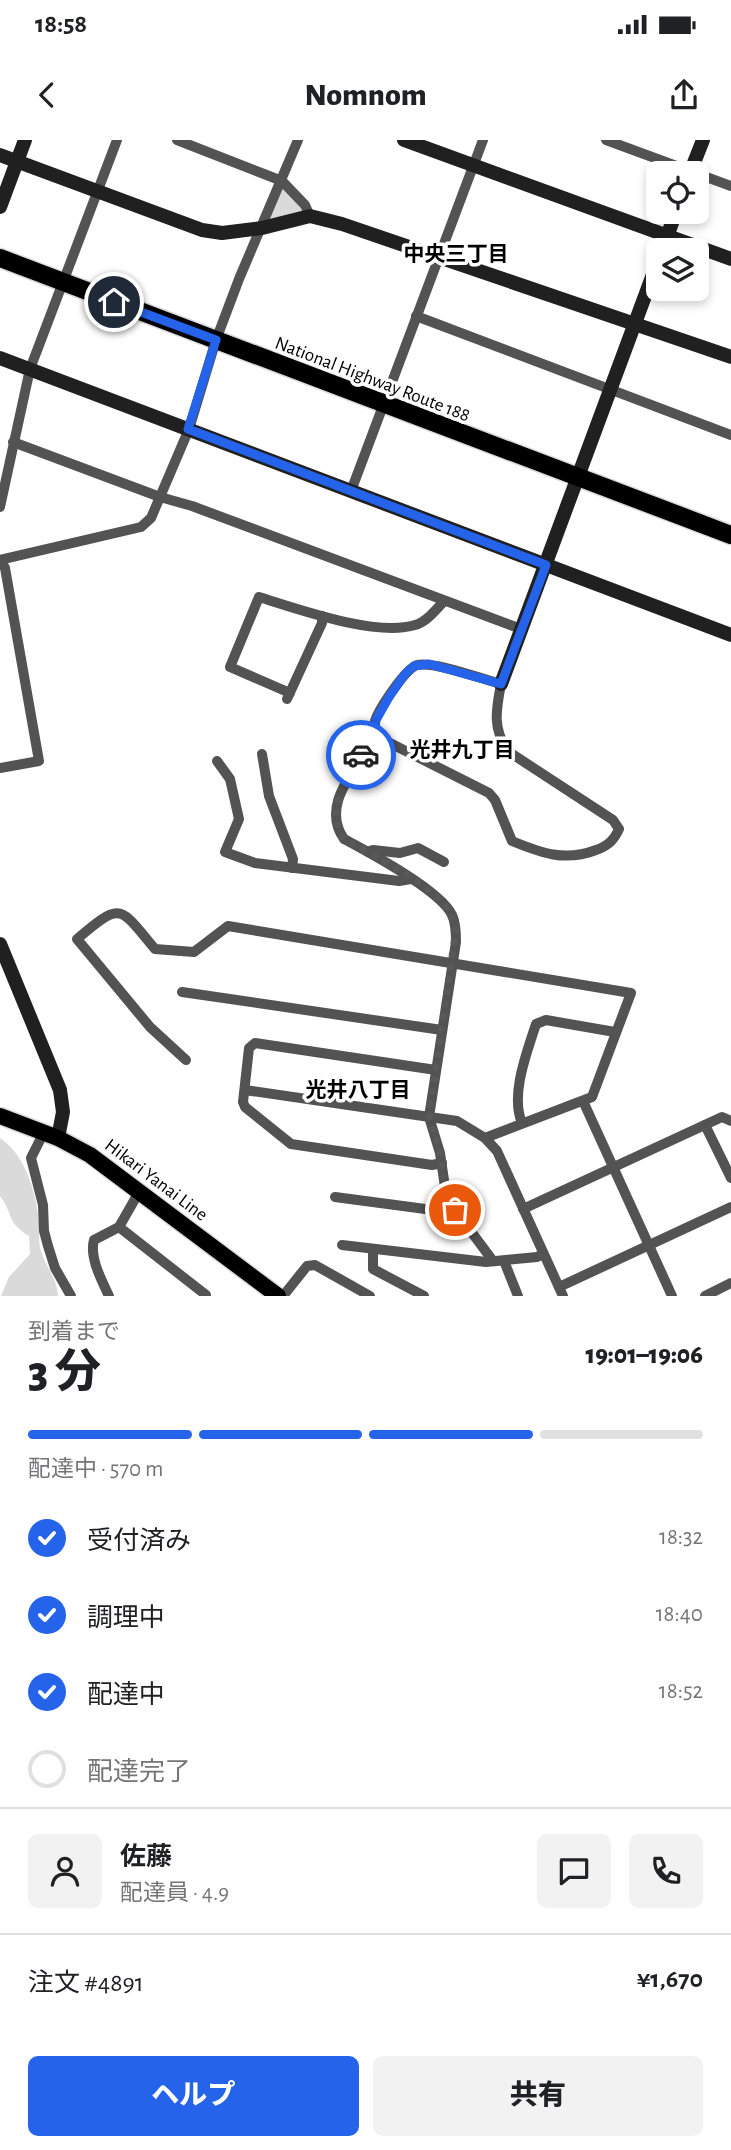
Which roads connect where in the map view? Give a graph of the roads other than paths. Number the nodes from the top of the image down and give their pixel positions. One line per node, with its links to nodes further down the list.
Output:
1 (25, 140): 12 (street)
2 (117, 140): 17 (street)
3 (177, 140): 15 (street)
4 (298, 140): 15 (street)
5 (404, 140): 13 (street)
6 (483, 140): 13 (street)
7 (606, 140): 10 (street)
8 (703, 140): 11 (street)
9 (0, 155): 12 (street)
10 (662, 161)
11 (695, 161)
12 (17, 162): 17 (street); 18 (street)
13 (473, 165): 21 (street); 24 (street)
14 (709, 178): 16 (street)
15 (282, 181): 19 (street); 20 (street)
16 (731, 186)
17 (97, 193): 20 (street); 26 (street)
18 (0, 207)
19 (310, 216): 20 (street); 24 (street)
20 (262, 228): 30 (street)
21 (652, 238)
22 (709, 254): 25 (street)
23 (0, 258): 26 (highway, National Highway Route 188)
24 (439, 258): 28 (street); 29 (street)
25 (731, 259)
26 (63, 282): 30 (highway, National Highway Route 188); 33 (street)
27 (646, 294): 29 (street)
28 (416, 316): 34 (street); 35 (street)
29 (635, 324): 31 (street); 34 (street)
30 (216, 340): 35 (highway, National Highway Route 188); 36 (street)
31 (731, 357)
32 (0, 358): 33 (street)
33 (30, 369): 36 (street); 38 (street)
34 (610, 390): 37 (street); 39 (street)
35 (383, 404): 39 (highway, National Highway Route 188); 40 (street)
36 (188, 429): 40 (street); 41 (street)
37 (731, 435)
38 (13, 442): 41 (street); 42 (street)
39 (578, 478): 43 (highway, National Highway Route 188); 45 (street)
40 (351, 491): 45 (street)
41 (160, 497): 44 (street); 46 (street)
42 (0, 507)
43 (731, 535)
44 (0, 560): 54 (street)
45 (546, 565): 48 (street); 49 (street)
46 (444, 601): 47 (street); 48 (street)
47 (322, 616): 47 (street)
48 (521, 629): 50 (street)
49 (731, 635)
50 (501, 684): 51 (street); 51 (street)
51 (374, 735): 55 (street)
52 (262, 754): 57 (street)
53 (217, 761): 57 (street)
54 (0, 768)
55 (368, 852): 56 (street); 58 (street)
56 (444, 862)
57 (292, 868): 58 (street)
58 (411, 879): 60 (street)
59 (0, 944): 73 (street)
60 (452, 963): 62 (street); 63 (street); 64 (street)
61 (183, 992): 62 (street)
62 (442, 1030): 65 (street)
63 (615, 1032): 67 (street); 71 (street)
64 (187, 1060)
65 (436, 1070): 66 (street); 69 (street)
66 (245, 1090): 69 (street); 75 (street)
67 (583, 1101): 71 (street); 76 (street)
68 (0, 1116): 73 (main road, Hikari Yanai Line)
69 (429, 1117): 74 (street); 75 (street)
70 (731, 1121): 72 (street)
71 (522, 1123): 74 (street)
72 (705, 1125): 76 (street); 77 (street)
73 (51, 1135): 78 (main road, Hikari Yanai Line); 92 (street)
74 (485, 1138): 81 (street)
75 (442, 1163): 82 (street)
76 (611, 1167): 81 (street); 85 (street)
77 (731, 1178)
78 (139, 1192): 83 (street); 94 (main road, Hikari Yanai Line)
79 (335, 1197): 82 (street)
80 (731, 1207): 85 (street)
81 (523, 1209): 87 (street)
82 (455, 1210): 88 (street)
83 (119, 1227): 91 (street); 93 (street)
84 (342, 1245): 86 (street)
85 (649, 1246): 90 (street); 98 (street)
86 (373, 1250): 88 (street); 96 (street)
87 (543, 1254): 88 (street); 90 (street)
88 (498, 1261): 97 (street)
89 (731, 1283): 99 (street)
90 (561, 1292)
91 (206, 1295)
92 (71, 1296)
93 (108, 1296)
94 (281, 1296): 95 (street)
95 (370, 1296)
96 (424, 1296)
97 (518, 1296)
98 (672, 1296)
99 (705, 1296)

